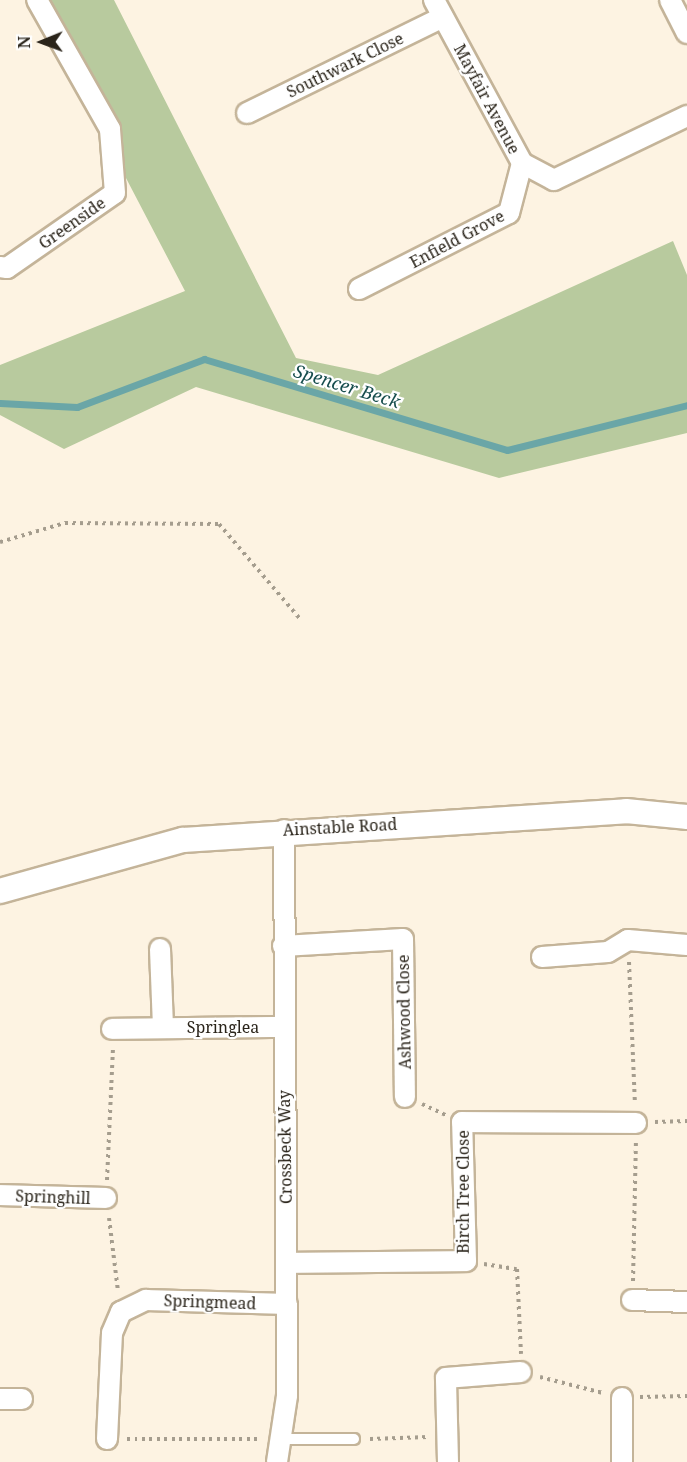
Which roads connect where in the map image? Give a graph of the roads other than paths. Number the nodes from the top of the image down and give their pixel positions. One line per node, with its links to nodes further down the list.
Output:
1 (37, 0): 8 (street, Greenside)
2 (670, 0): 4 (street)
3 (439, 8): 5 (street, Southwark Close); 7 (street, Mayfair Avenue)
4 (687, 33)
5 (247, 112)
6 (687, 116): 7 (street, Mayfair Avenue)
7 (522, 163): 9 (street, Enfield Grove)
8 (0, 267)
9 (359, 289)
10 (687, 817): 11 (street, Ainstable Road)
11 (284, 830): 12 (street, Ainstable Road); 14 (street, Crossbeck Way)
12 (0, 891)
13 (687, 945): 16 (street)
14 (283, 946): 18 (street, Crossbeck Way); 20 (street, Ashwood Close)
15 (160, 949): 17 (street, Springlea)
16 (542, 957)
17 (163, 1026): 18 (street, Springlea); 19 (street, Springlea)
18 (284, 1027): 24 (street, Crossbeck Way)
19 (112, 1029)
20 (405, 1097)
21 (636, 1123): 24 (street, Birch Tree Close)
22 (0, 1195): 23 (street, Springhill)
23 (106, 1198)
24 (288, 1263): 27 (street, Crossbeck Way)
25 (633, 1300): 26 (street)
26 (687, 1302)
27 (287, 1304): 32 (street, Springmead); 33 (street, Crossbeck Way)
28 (521, 1372): 36 (street)
29 (622, 1398): 37 (street)
30 (0, 1399): 31 (street)
31 (22, 1399)
32 (108, 1439)
33 (281, 1439): 34 (lane); 35 (street, Crossbeck Way)
34 (354, 1439)
35 (277, 1462)
36 (448, 1462)
37 (622, 1462)

